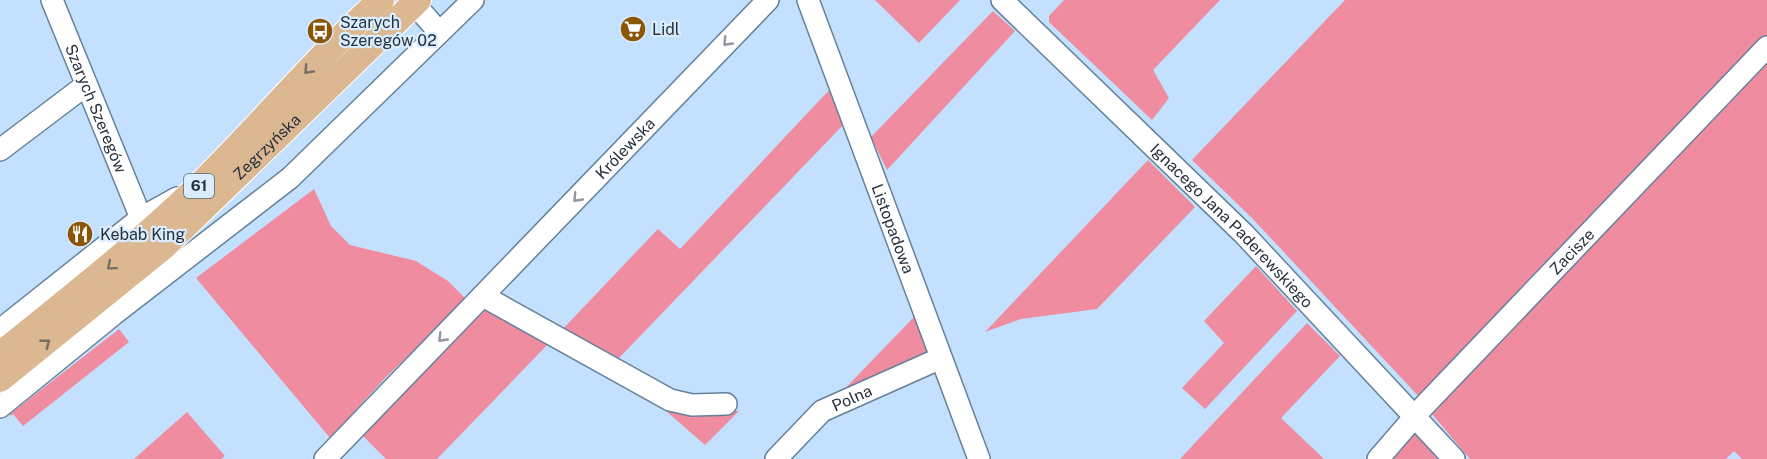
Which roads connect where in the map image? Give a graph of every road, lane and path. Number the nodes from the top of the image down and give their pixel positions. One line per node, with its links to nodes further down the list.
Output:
1 (52, 0): 10 (street, Szarych Szeregów)
2 (381, 0): 12 (main road, Zegrzyńska / 61, one-way to 12)
3 (473, 0): 8 (street)
4 (768, 0): 14 (street, Królewska, one-way to 14)
5 (808, 0): 17 (street, Listopadowa)
6 (1002, 0): 21 (street, Ignacego Jana Paderewskiego)
7 (414, 1): 8 (street); 18 (main road, Zegrzyńska / 61, one-way to 7)
8 (439, 32): 20 (street)
9 (1767, 47): 21 (street, Zacisze)
10 (86, 85): 11 (street); 13 (street, Szarych Szeregów)
11 (0, 150)
12 (200, 185): 13 (street); 16 (main road, Zegrzyńska / 61, one-way to 16)
13 (141, 218): 15 (street)
14 (483, 296): 19 (street); 22 (street, Królewska, one-way to 22)
15 (0, 330)
16 (0, 354)
17 (941, 358): 23 (street, Polna); 24 (street, Listopadowa)
18 (0, 379)
19 (726, 404)
20 (0, 407)
21 (1415, 417): 25 (street, Zacisze); 26 (street, Ignacego Jana Paderewskiego)
22 (332, 457)
23 (776, 459)
24 (979, 459)
25 (1378, 459)
26 (1454, 459)

